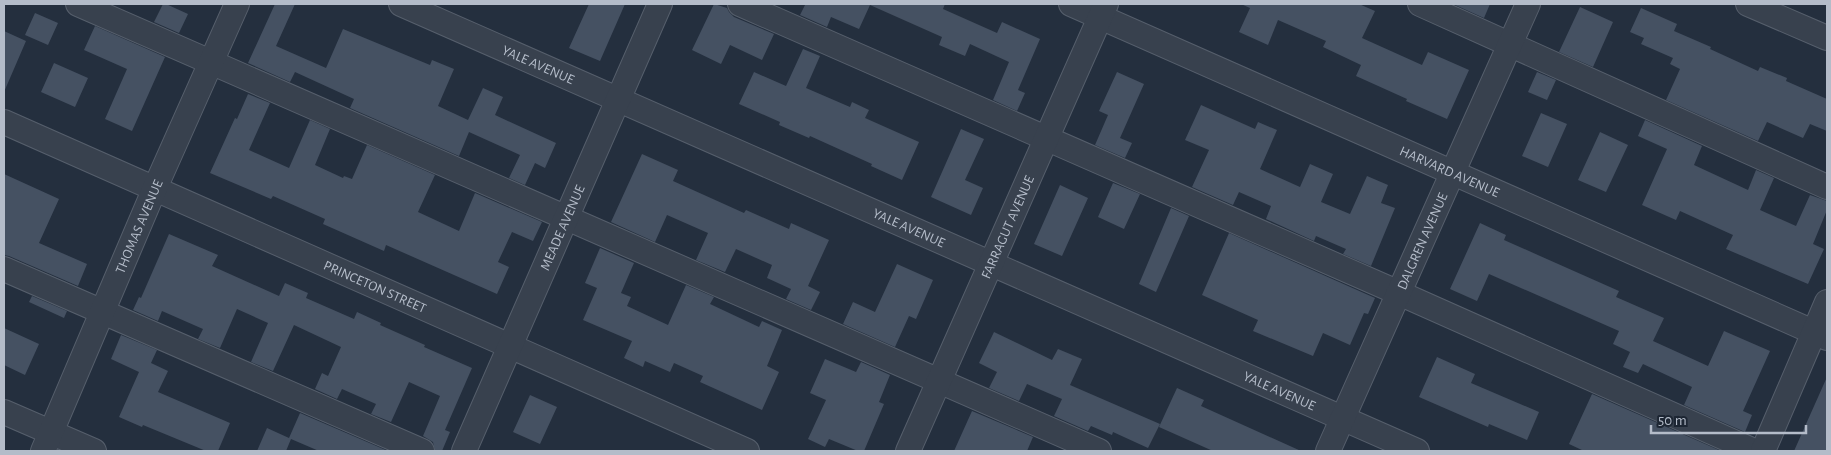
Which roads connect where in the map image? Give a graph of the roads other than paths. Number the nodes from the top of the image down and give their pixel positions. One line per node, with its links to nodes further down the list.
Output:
1 (78, 4): 13 (street)
2 (237, 4): 13 (street, THOMAS AVENUE)
3 (400, 4): 14 (street, YALE AVENUE)
4 (660, 4): 14 (street, MEADE AVENUE)
5 (740, 4): 16 (street)
6 (1071, 4): 10 (street, HARVARD AVENUE)
7 (1420, 4): 12 (street)
8 (1528, 4): 12 (street, DALGREN AVENUE)
9 (1748, 4): 11 (street)
10 (1104, 10): 16 (street, FARRAGUT AVENUE); 17 (street, HARVARD AVENUE)
11 (1827, 38)
12 (1510, 43): 17 (street, DALGREN AVENUE); 18 (street)
13 (211, 62): 19 (street, THOMAS AVENUE); 20 (street)
14 (619, 99): 20 (street, MEADE AVENUE); 21 (street, YALE AVENUE)
15 (4, 122): 19 (street, PRINCETON STREET)
16 (1046, 138): 21 (street, FARRAGUT AVENUE); 23 (street)
17 (1452, 172): 23 (street, DALGREN AVENUE); 26 (street, HARVARD AVENUE)
18 (1827, 187)
19 (155, 188): 25 (street, THOMAS AVENUE); 27 (street, PRINCETON STREET)
20 (567, 217): 27 (street, MEADE AVENUE); 28 (street)
21 (991, 263): 28 (street, FARRAGUT AVENUE); 30 (street, YALE AVENUE)
22 (4, 269): 25 (street)
23 (1399, 293): 30 (street, DALGREN AVENUE); 40 (street)
24 (1827, 302): 26 (street)
25 (103, 312): 31 (street, THOMAS AVENUE); 33 (street)
26 (1821, 336): 41 (street)
27 (510, 347): 34 (street, MEADE AVENUE); 35 (street, PRINCETON STREET)
28 (939, 380): 36 (street, FARRAGUT AVENUE); 37 (street)
29 (4, 412): 31 (street)
30 (1343, 418): 38 (street, DALGREN AVENUE); 39 (street, YALE AVENUE)
31 (47, 442): 32 (street)
32 (94, 451)
33 (422, 451)
34 (464, 451)
35 (747, 451)
36 (908, 451)
37 (1099, 451)
38 (1328, 451)
39 (1418, 451)
40 (1754, 451)
41 (1763, 451)

